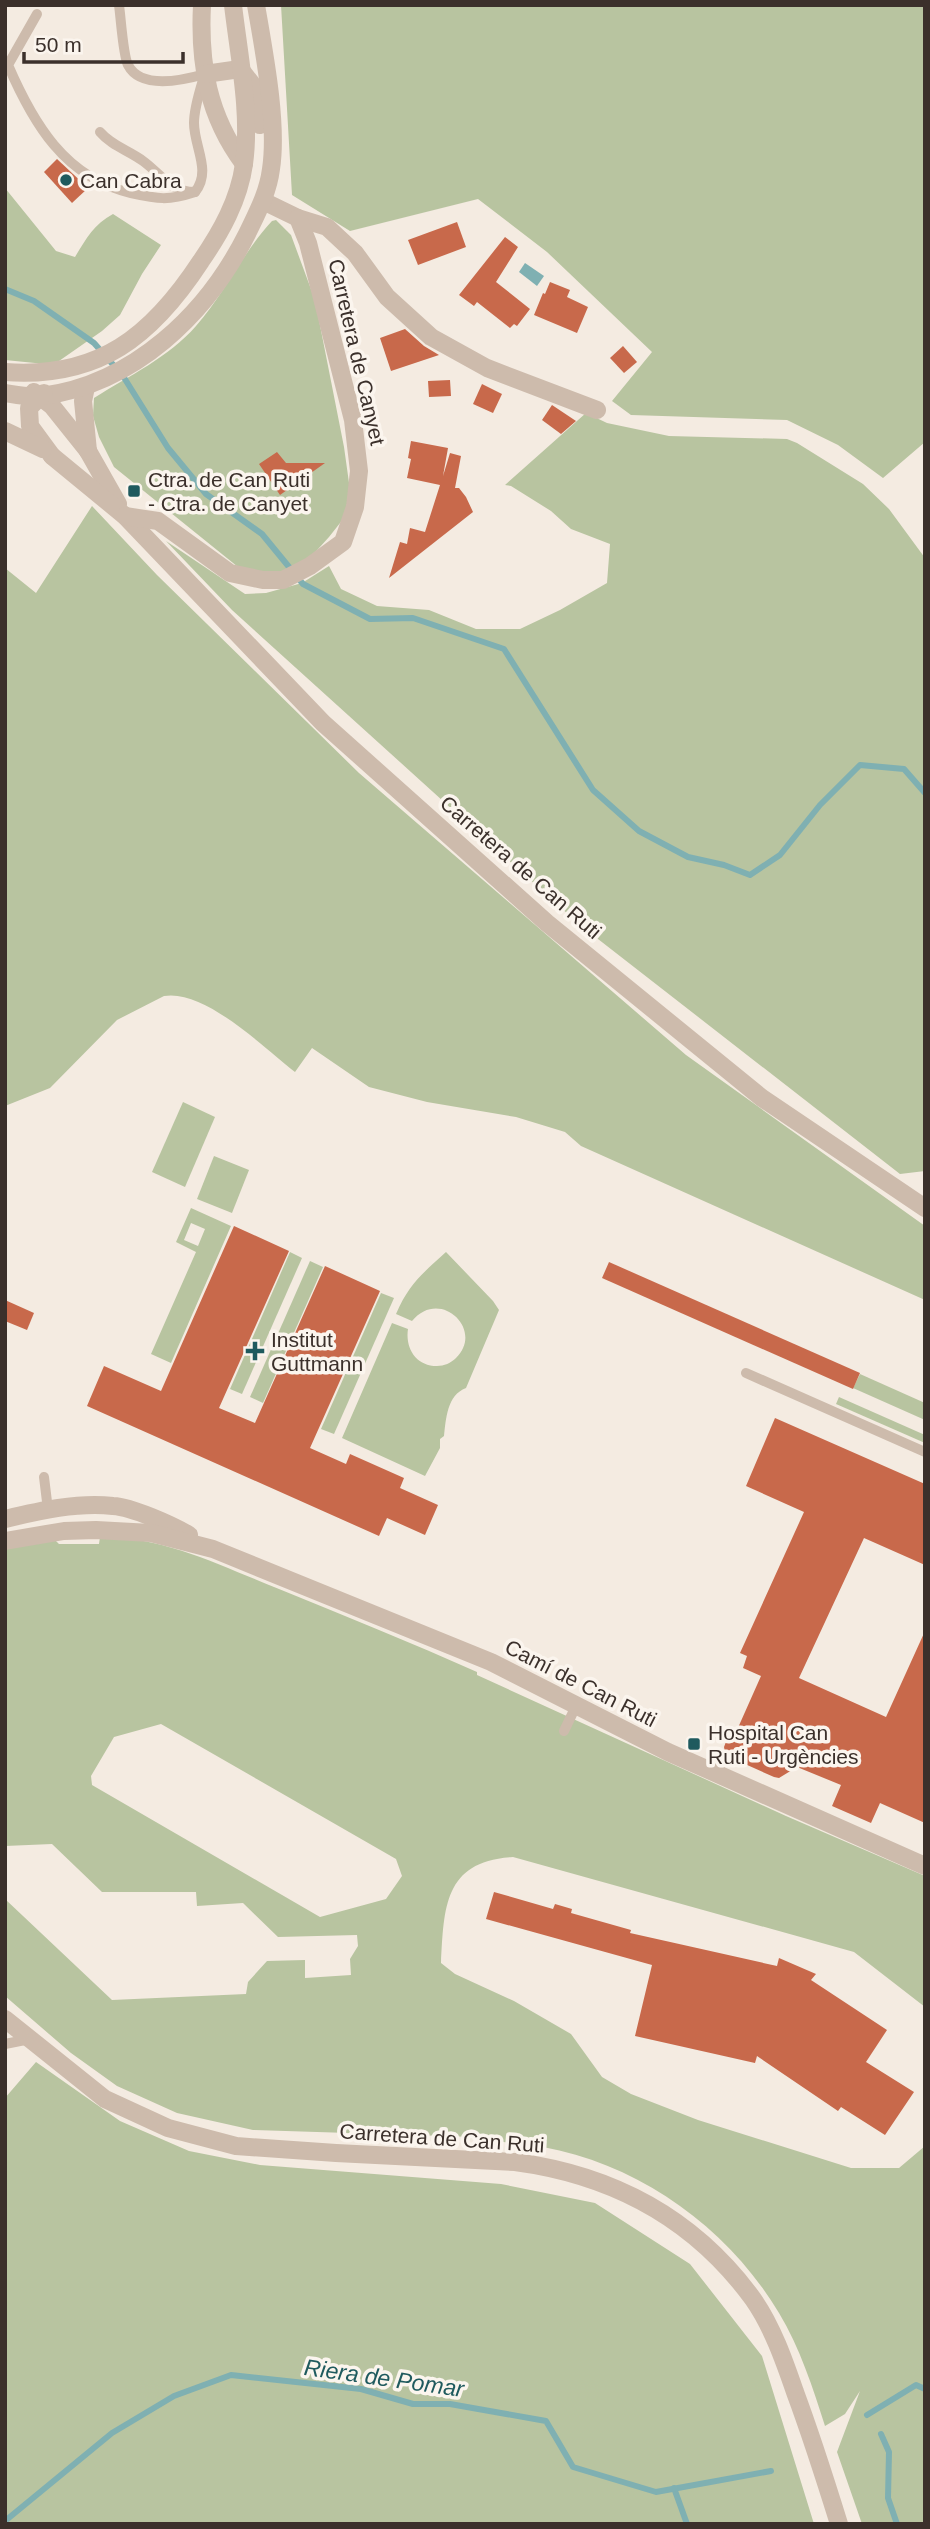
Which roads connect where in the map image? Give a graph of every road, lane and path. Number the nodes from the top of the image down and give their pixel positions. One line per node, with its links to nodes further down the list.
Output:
1 (119, 5): 8 (lane)
2 (202, 5): 8 (street)
3 (233, 5): 7 (street)
4 (246, 5): 7 (street)
5 (256, 5): 12 (street)
6 (37, 14): 11 (lane)
7 (240, 69): 8 (street); 10 (street); 12 (street)
8 (205, 74): 10 (street); 11 (lane)
9 (100, 132): 11 (lane)
10 (244, 164): 14 (street)
11 (195, 192)
12 (263, 201): 13 (street); 14 (street)
13 (298, 218): 20 (street); 24 (street, Carretera de Canyet)
14 (160, 332): 16 (street)
15 (5, 372): 16 (street)
16 (79, 378): 19 (street); 22 (street)
17 (5, 383): 19 (street)
18 (5, 393): 19 (street)
19 (41, 396): 22 (street, Carretera de Can Ruti); 23 (street)
20 (597, 410)
21 (5, 430): 23 (street)
22 (88, 452): 24 (street, Carretera de Can Ruti)
23 (52, 456): 24 (street, Carretera de Can Ruti)
24 (125, 516): 25 (street, Carretera de Can Ruti)
25 (925, 1208)
26 (746, 1373): 27 (lane)
27 (925, 1451)
28 (44, 1477): 29 (lane)
29 (48, 1510): 30 (street, Camí de Can Ruti); 31 (street, Camí de Can Ruti); 32 (street, Camí de Can Ruti); 34 (street, Camí de Can Ruti)
30 (5, 1519)
31 (124, 1531): 33 (street, Camí de Can Ruti); 34 (street, Camí de Can Ruti)
32 (5, 1532)
33 (5, 1541)
34 (213, 1549): 35 (street, Camí de Can Ruti)
35 (577, 1704): 36 (lane); 37 (street, Camí de Can Ruti)
36 (564, 1731)
37 (925, 1867)
38 (5, 2019): 39 (street, Carretera de Can Ruti)
39 (30, 2039): 40 (lane); 41 (street, Carretera de Can Ruti)
40 (5, 2044)
41 (839, 2524)

